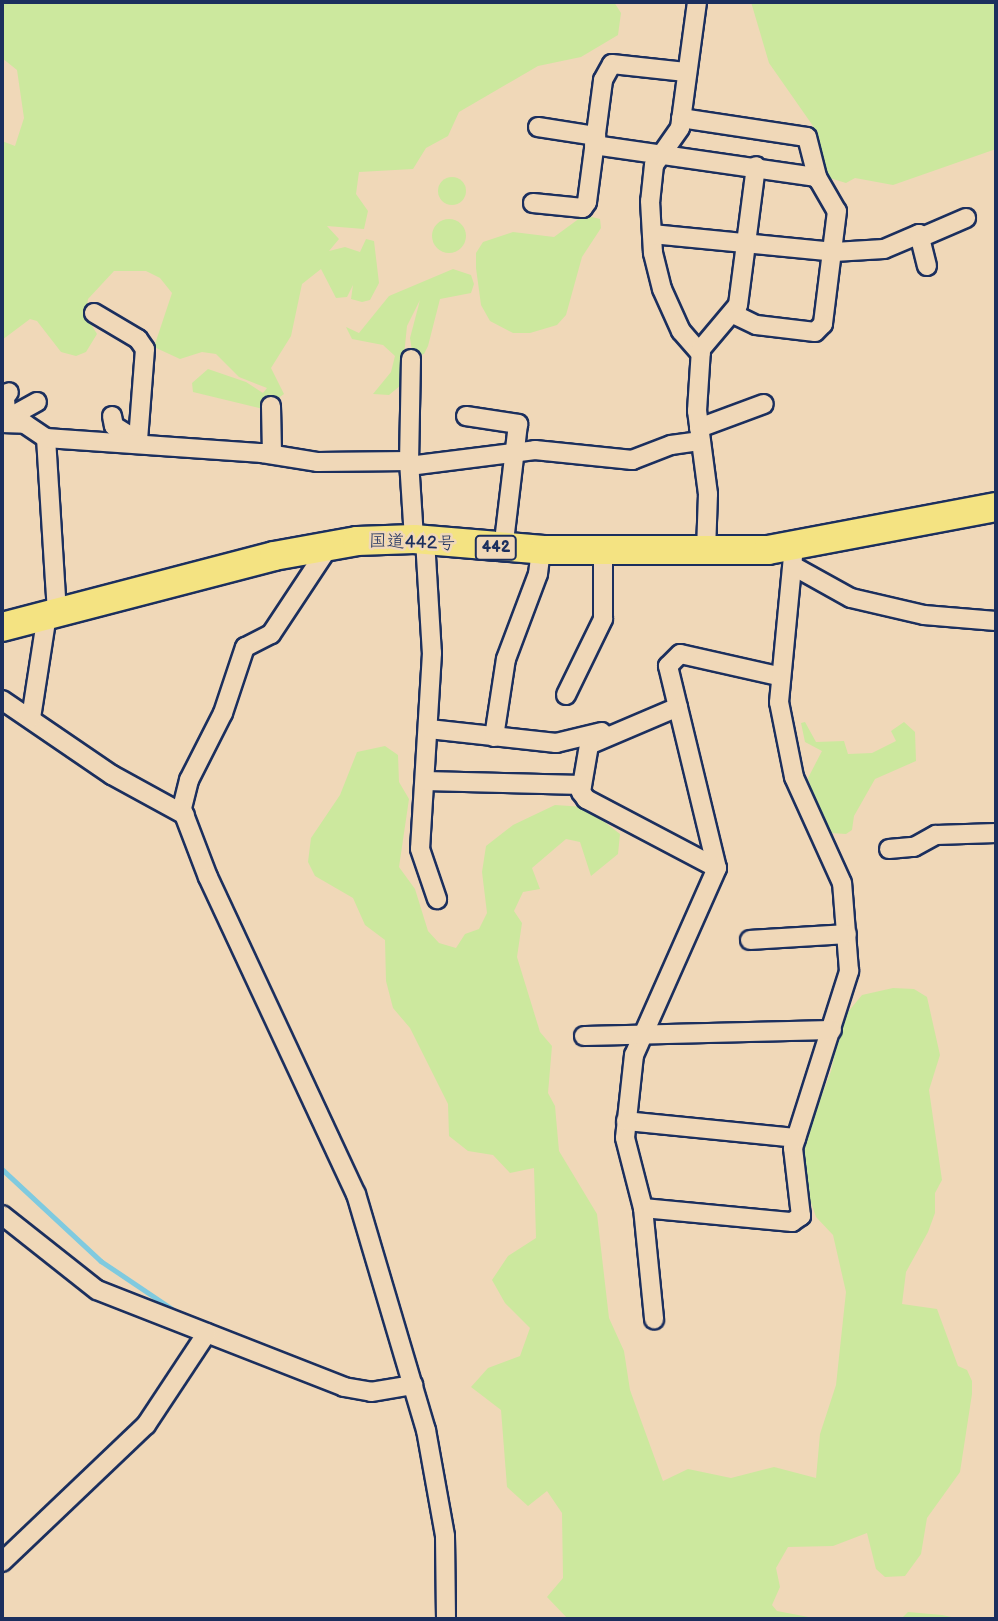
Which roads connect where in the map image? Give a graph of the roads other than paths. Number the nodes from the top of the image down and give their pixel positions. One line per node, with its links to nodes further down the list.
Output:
1 (697, 2): 2 (street)
2 (686, 72): 3 (street); 5 (street)
3 (681, 118): 6 (street); 8 (street)
4 (538, 127): 5 (street)
5 (595, 140): 6 (street); 9 (street)
6 (664, 154): 7 (street); 11 (street)
7 (756, 166): 8 (street); 13 (street)
8 (818, 180): 14 (street)
9 (533, 203)
10 (966, 218): 12 (street)
11 (652, 234): 13 (street); 18 (street)
12 (922, 237): 14 (street); 15 (street)
13 (746, 245): 14 (street); 17 (street)
14 (834, 252): 17 (street)
15 (927, 266)
16 (94, 313): 29 (street)
17 (733, 314): 18 (street)
18 (701, 354): 27 (street)
19 (411, 359): 32 (street)
20 (9, 392): 26 (street)
21 (37, 402): 26 (street)
22 (764, 404): 27 (street)
23 (271, 406): 31 (street)
24 (112, 416): 29 (street)
25 (466, 416): 30 (street)
26 (6, 421): 28 (street)
27 (700, 435): 30 (street); 39 (street)
28 (46, 438): 29 (street); 41 (street)
29 (140, 442): 31 (street)
30 (516, 453): 32 (street); 36 (street)
31 (272, 454): 32 (street)
32 (409, 464): 34 (street)
33 (996, 508): 40 (highway, 国道442号 / 442)
34 (420, 540): 35 (highway, 国道442号 / 442); 36 (highway, 国道442号 / 442); 49 (street)
35 (330, 545): 41 (highway, 国道442号 / 442); 54 (street)
36 (503, 549): 37 (highway, 国道442号 / 442)
37 (541, 550): 38 (highway, 国道442号 / 442); 51 (street)
38 (603, 551): 39 (highway, 国道442号 / 442); 45 (street)
39 (706, 551): 40 (highway, 国道442号 / 442)
40 (794, 556): 42 (street); 44 (street)
41 (52, 614): 43 (highway, 国道442号 / 442); 48 (street)
42 (996, 621)
43 (2, 627)
44 (778, 676): 47 (street); 59 (street)
45 (566, 695)
46 (2, 700): 48 (street)
47 (678, 707): 50 (street); 57 (street)
48 (31, 718): 54 (street)
49 (429, 729): 51 (street); 52 (street)
50 (613, 734): 51 (street); 53 (street)
51 (494, 737)
52 (425, 780): 53 (street); 58 (street)
53 (582, 785): 57 (street)
54 (184, 815): 70 (street)
55 (996, 833): 56 (street)
56 (889, 849)
57 (717, 868): 62 (street)
58 (437, 899)
59 (847, 934): 60 (street); 61 (street)
60 (750, 940)
61 (832, 1030): 62 (street); 65 (street)
62 (640, 1036): 63 (street); 64 (street)
63 (584, 1037)
64 (626, 1121): 65 (street); 66 (street)
65 (796, 1138): 66 (street)
66 (643, 1208): 68 (street)
67 (2, 1215): 69 (street)
68 (654, 1319)
69 (207, 1333): 70 (street); 71 (street)
70 (413, 1385): 72 (street)
71 (2, 1562)
72 (446, 1619)

